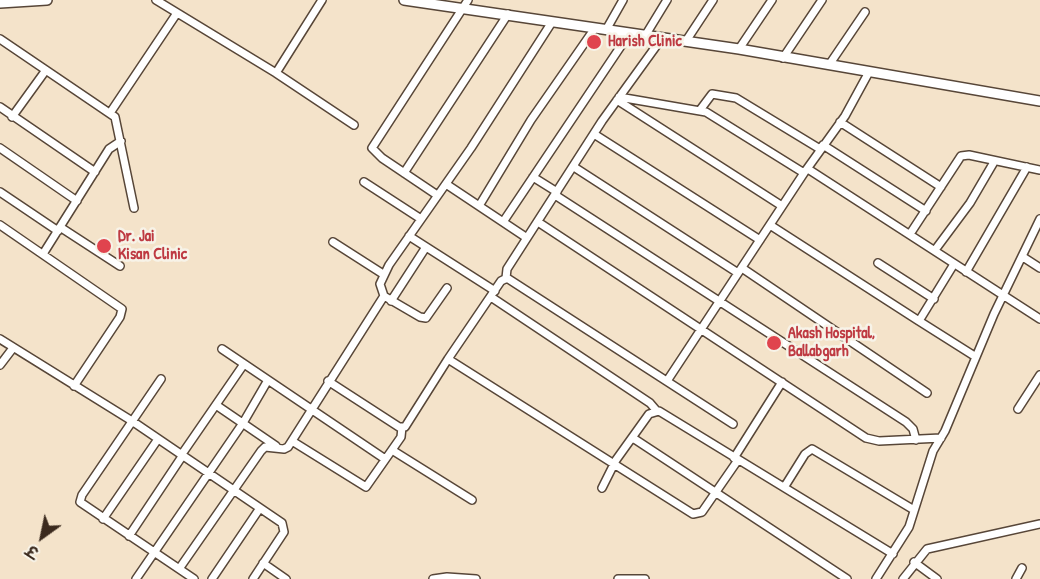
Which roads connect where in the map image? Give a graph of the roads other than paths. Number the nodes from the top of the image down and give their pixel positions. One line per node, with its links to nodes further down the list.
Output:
1 (47, 0): 10 (street)
2 (156, 0): 13 (street)
3 (322, 0): 28 (street)
4 (404, 0): 11 (street)
5 (623, 0): 17 (street)
6 (667, 0): 19 (street)
7 (713, 0): 22 (street)
8 (772, 0): 23 (street)
9 (822, 0): 24 (street)
10 (0, 3)
11 (465, 4): 14 (street); 47 (street)
12 (865, 12): 25 (street)
13 (177, 13): 28 (street); 33 (street)
14 (508, 14): 15 (street); 47 (street)
15 (552, 22): 16 (street); 50 (street)
16 (595, 28): 17 (street); 56 (street)
17 (606, 30): 18 (street)
18 (629, 34): 19 (street); 48 (street)
19 (645, 36): 20 (street)
20 (662, 38): 22 (street); 29 (street)
21 (0, 39): 26 (street)
22 (686, 41): 23 (street)
23 (739, 50): 24 (street)
24 (783, 58): 25 (street)
25 (829, 65): 27 (street)
26 (46, 70): 33 (street); 34 (street)
27 (869, 72): 30 (street); 35 (street)
28 (276, 73): 36 (street)
29 (618, 98): 32 (street); 37 (street); 57 (street)
30 (1040, 101)
31 (0, 107): 34 (street)
32 (700, 111): 39 (street); 45 (street)
33 (110, 113): 38 (street)
34 (12, 117): 46 (street)
35 (840, 122): 39 (street); 51 (street)
36 (354, 125)
37 (594, 134): 42 (street); 70 (street)
38 (121, 141): 46 (street); 58 (street)
39 (822, 147): 45 (street); 59 (street)
40 (0, 148): 55 (street)
41 (994, 162): 43 (street); 51 (street); 73 (street)
42 (574, 167): 53 (street); 80 (street)
43 (1027, 167): 44 (street); 81 (street)
44 (1040, 170)
45 (806, 171): 57 (street); 67 (street)
46 (95, 172): 55 (street)
47 (404, 173): 54 (street)
48 (533, 177): 53 (street); 62 (street)
49 (364, 182): 60 (street)
50 (446, 184): 54 (street); 56 (street)
51 (941, 187): 59 (street)
52 (0, 192): 66 (street)
53 (556, 194): 63 (street); 90 (street)
54 (437, 195): 60 (street)
55 (77, 201): 66 (street)
56 (479, 206): 62 (street)
57 (782, 206): 65 (street)
58 (134, 208)
59 (926, 211): 67 (street)
60 (421, 219): 68 (street)
61 (1040, 221): 75 (street)
62 (503, 222): 69 (street)
63 (538, 222): 69 (street); 93 (street)
64 (0, 225): 74 (street)
65 (770, 225): 70 (street); 92 (street)
66 (59, 229): 74 (street); 78 (street)
67 (910, 234): 73 (street)
68 (409, 236): 72 (street); 82 (street)
69 (527, 238): 83 (street)
70 (760, 240): 80 (street)
71 (333, 242): 82 (street)
72 (426, 247): 85 (street); 89 (street)
73 (935, 250): 77 (street)
74 (43, 254): 107 (street)
75 (1023, 257): 79 (street); 87 (street)
76 (878, 263): 88 (street)
77 (954, 264): 81 (street); 88 (street)
78 (120, 266)
79 (1040, 268)
80 (740, 271): 90 (street); 108 (street)
81 (966, 272): 87 (street)
82 (384, 274): 86 (street)
83 (506, 278): 85 (street); 105 (street)
84 (447, 288): 89 (street)
85 (493, 294): 98 (street); 112 (street)
86 (384, 296): 89 (street); 104 (street)
87 (1004, 297): 91 (street); 97 (street)
88 (934, 299): 92 (street)
89 (391, 301)
90 (721, 301): 93 (street); 120 (street)
91 (1040, 319)
92 (919, 321): 97 (street)
93 (702, 328): 105 (street); 106 (street)
94 (0, 339): 95 (street)
95 (12, 348): 100 (street); 107 (street)
96 (222, 349): 99 (street)
97 (976, 357): 118 (street)
98 (448, 359): 116 (street); 127 (street)
99 (244, 364): 103 (street); 109 (street)
100 (0, 365)
101 (1040, 375): 111 (street)
102 (161, 379): 113 (street)
103 (268, 380): 110 (street); 114 (street)
104 (328, 381): 110 (street); 116 (street)
105 (668, 381): 115 (street)
106 (782, 382): 120 (street); 126 (street)
107 (74, 386): 113 (street)
108 (927, 393)
109 (216, 405): 114 (street); 124 (street)
110 (311, 409): 121 (street); 125 (street)
111 (1018, 409)
112 (656, 410): 117 (street); 126 (street)
113 (132, 422): 119 (street); 136 (street)
114 (243, 423): 122 (street); 128 (street)
115 (733, 424)
116 (402, 427): 123 (street)
117 (633, 438): 127 (street); 132 (street)
118 (941, 438): 120 (street); 135 (street)
119 (158, 439): 124 (street); 136 (street)
120 (916, 440)
121 (292, 441): 122 (street); 125 (street)
122 (276, 446): 131 (street)
123 (392, 450): 125 (street); 133 (street)
124 (183, 455): 128 (street); 138 (street)
125 (385, 459)
126 (736, 459): 129 (street); 132 (street)
127 (614, 465): 130 (street); 132 (street)
128 (209, 472): 131 (street); 139 (street)
129 (785, 486): 135 (street); 140 (street)
130 (602, 488)
131 (233, 489): 134 (street); 144 (street)
132 (716, 490): 154 (street)
133 (472, 500)
134 (260, 508): 142 (street); 147 (street)
135 (914, 510): 140 (street)
136 (103, 519): 138 (street)
137 (1040, 524): 141 (street)
138 (129, 536): 139 (street)
139 (154, 553): 144 (street); 145 (street)
140 (893, 554): 155 (street)
141 (914, 562): 156 (street); 157 (street)
142 (263, 563): 148 (street); 149 (street)
143 (1022, 568): 158 (street)
144 (179, 569): 146 (street)
145 (136, 579)
146 (194, 579)
147 (212, 579)
148 (253, 579)
149 (286, 579)
150 (433, 579): 151 (street)
151 (476, 579)
152 (618, 579): 153 (street)
153 (645, 579)
154 (847, 579)
155 (876, 579)
156 (903, 579)
157 (937, 579)
158 (1016, 579)

